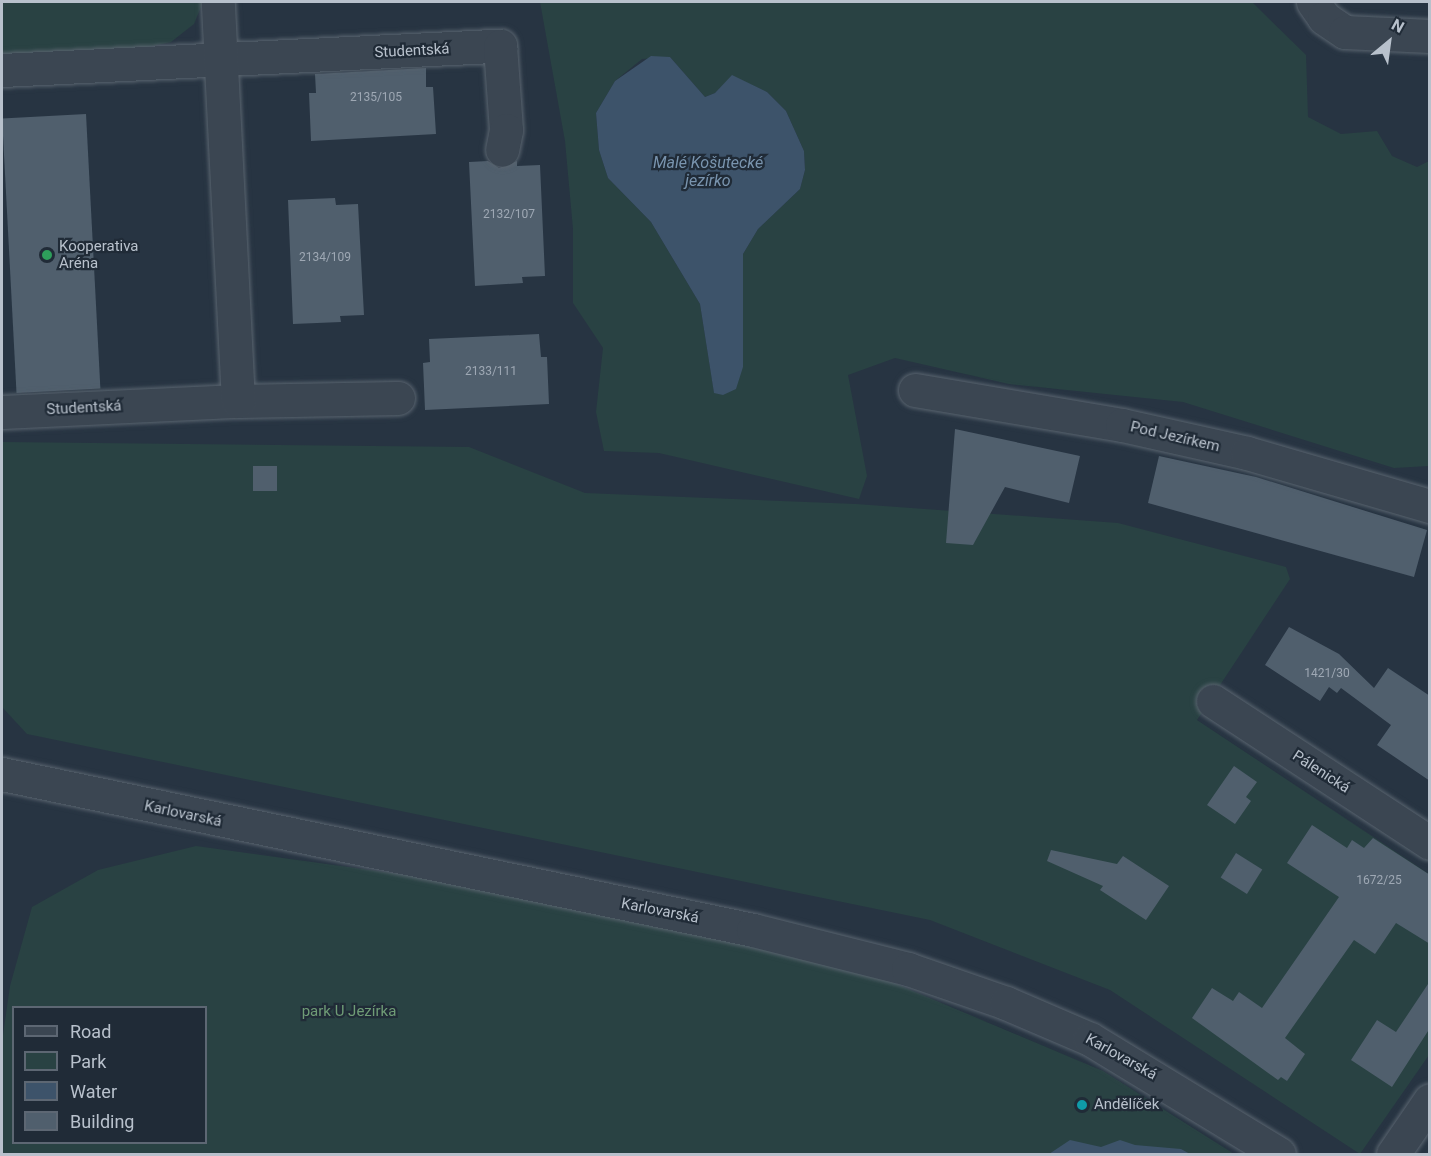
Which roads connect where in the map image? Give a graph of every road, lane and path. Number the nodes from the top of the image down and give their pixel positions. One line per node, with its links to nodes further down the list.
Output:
1 (218, 2): 4 (street)
2 (1313, 2): 3 (street)
3 (1430, 36)
4 (221, 60): 5 (street, Studentská); 6 (street, Studentská); 9 (street)
5 (2, 70)
6 (502, 150)
7 (915, 390): 11 (street, Pod Jezírkem)
8 (398, 398): 9 (street, Studentská)
9 (238, 401): 10 (street, Studentská)
10 (2, 412)
11 (1430, 506)
12 (1213, 701): 14 (street, Pálenická)
13 (2, 774): 16 (street, Karlovarská)
14 (1430, 843)
15 (1430, 1100): 17 (street)
16 (1279, 1155)
17 (1394, 1155)

